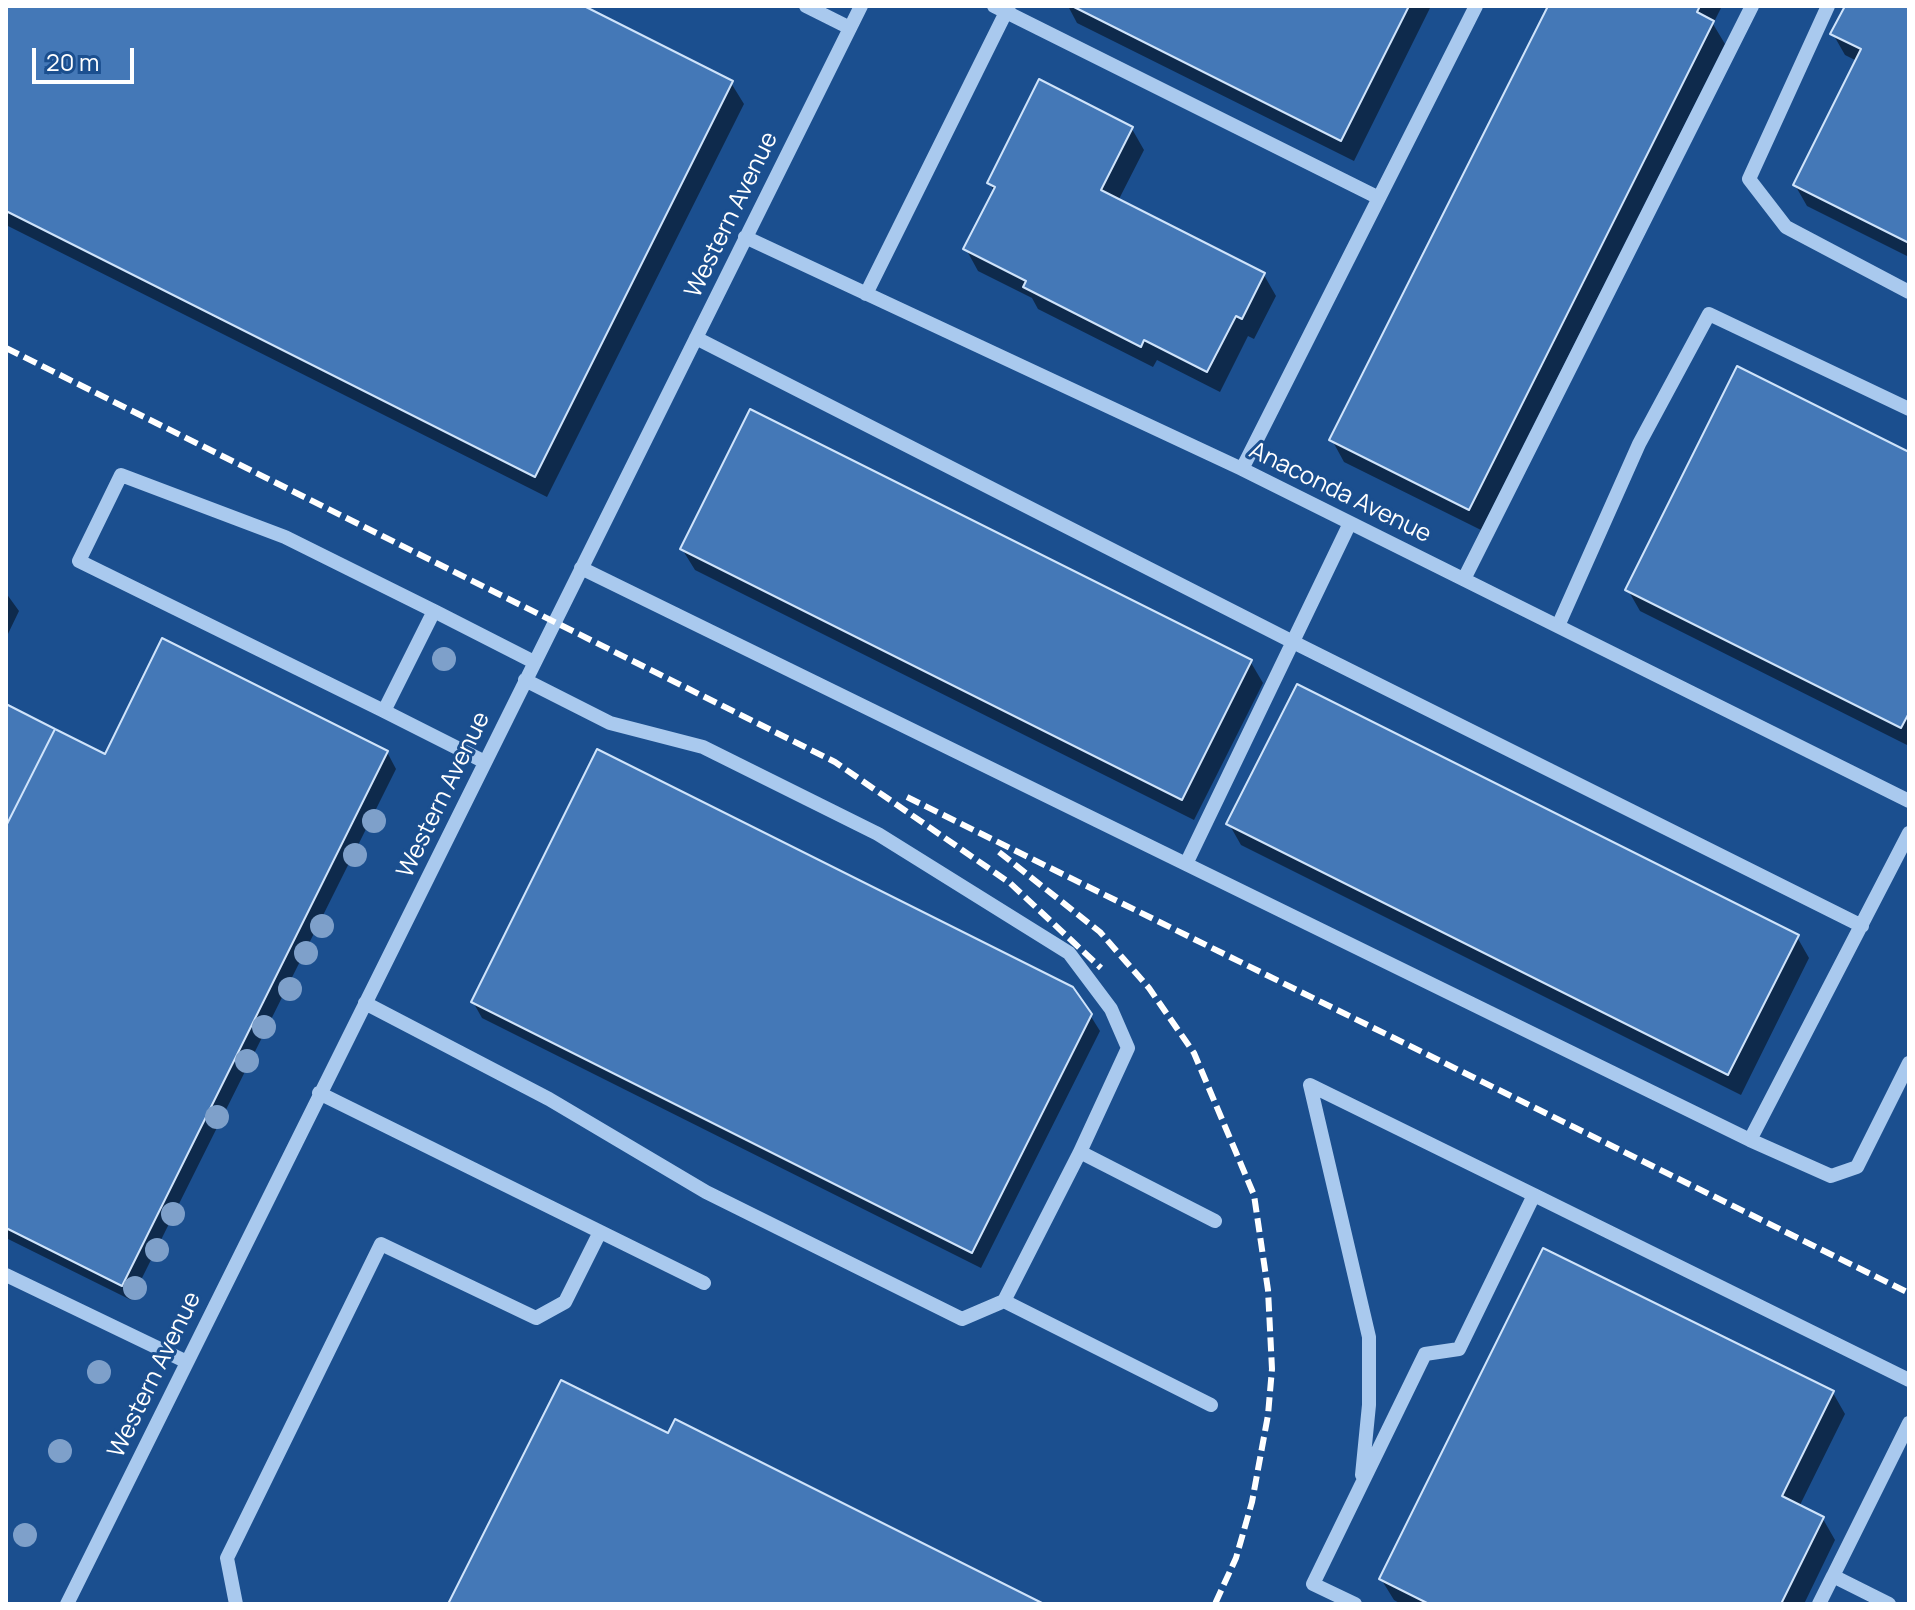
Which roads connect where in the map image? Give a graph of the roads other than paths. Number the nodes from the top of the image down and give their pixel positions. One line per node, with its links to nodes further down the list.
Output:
1 (806, 6): 7 (street)
2 (861, 6): 7 (street, Western Avenue)
3 (1476, 6): 8 (street)
4 (1752, 6): 17 (street)
5 (1828, 6): 10 (street)
6 (1003, 8): 8 (street); 11 (street)
7 (850, 28): 9 (street, Western Avenue)
8 (1379, 198): 14 (street)
9 (745, 237): 11 (street, Anaconda Avenue); 12 (street, Western Avenue)
10 (1909, 292)
11 (866, 294): 14 (street, Anaconda Avenue)
12 (696, 338): 16 (street, Western Avenue); 20 (street)
13 (1909, 409): 19 (street)
14 (1242, 469): 15 (street, Anaconda Avenue)
15 (1350, 523): 17 (street, Anaconda Avenue); 20 (street)
16 (581, 568): 21 (street, Western Avenue); 27 (street)
17 (1464, 579): 19 (street, Anaconda Avenue)
18 (434, 611): 21 (street); 23 (street); 23 (street)
19 (1558, 626): 25 (street, Anaconda Avenue)
20 (1293, 642): 27 (street); 28 (street)
21 (534, 662): 22 (street, Western Avenue)
22 (525, 680): 24 (street, Western Avenue); 33 (street)
23 (384, 711): 24 (street)
24 (485, 762): 29 (street, Western Avenue)
25 (1909, 801)
26 (1909, 833): 28 (street)
27 (1186, 864): 32 (street)
28 (1862, 926): 32 (street)
29 (365, 1003): 31 (street, Western Avenue); 39 (street)
30 (1909, 1063): 32 (street)
31 (319, 1093): 36 (street); 40 (street, Western Avenue)
32 (1750, 1140)
33 (1080, 1152): 35 (street); 39 (street)
34 (1534, 1195): 41 (street); 44 (street); 44 (street)
35 (1215, 1221)
36 (600, 1232): 38 (street); 47 (street)
37 (6, 1275): 40 (street)
38 (704, 1283)
39 (1004, 1301): 42 (street)
40 (187, 1362): 46 (street, Western Avenue)
41 (1909, 1380)
42 (1211, 1405)
43 (1909, 1423): 45 (street)
44 (1361, 1485): 48 (street)
45 (1833, 1576): 49 (street); 50 (street)
46 (67, 1604)
47 (236, 1604)
48 (1355, 1604)
49 (1819, 1604)
50 (1889, 1604)

